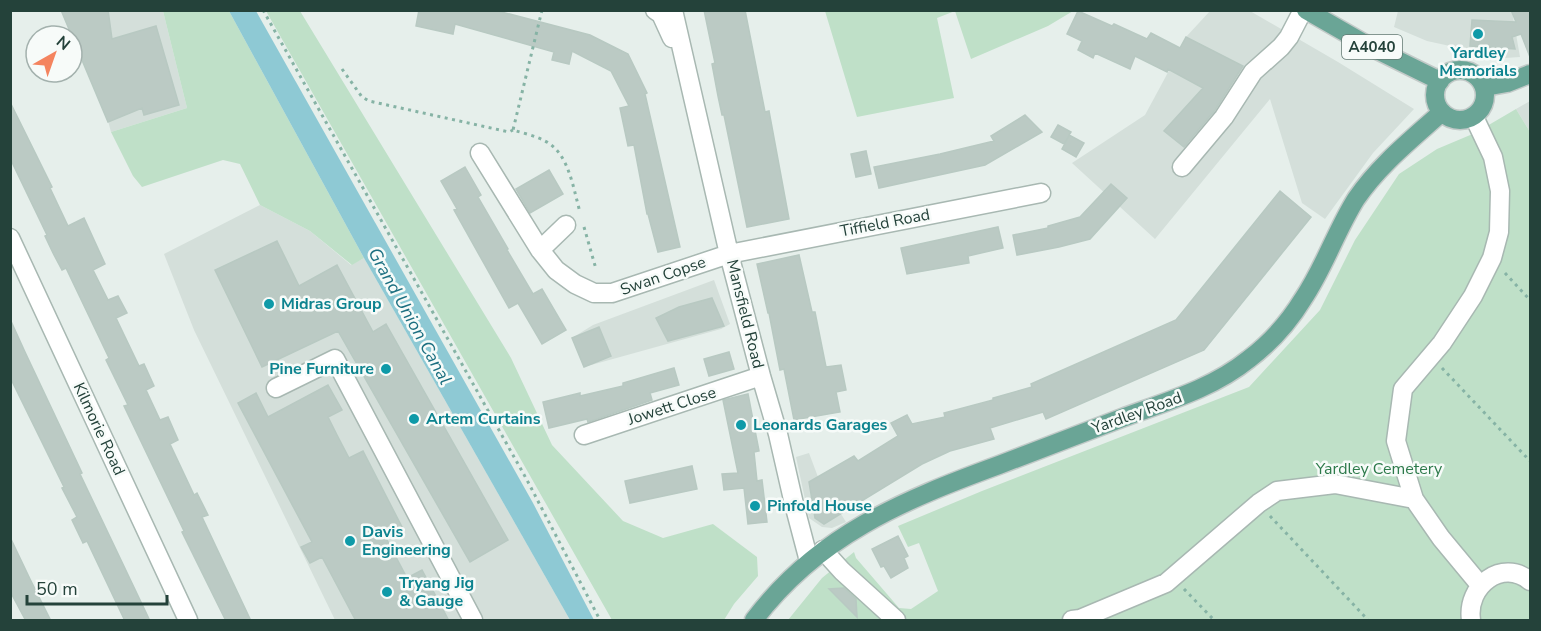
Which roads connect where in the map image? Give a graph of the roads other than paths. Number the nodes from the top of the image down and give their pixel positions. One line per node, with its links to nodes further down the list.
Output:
1 (655, 10): 4 (street, Mansfield Road)
2 (673, 10): 4 (street, Mansfield Road)
3 (1305, 10): 6 (main road, A4040); 11 (street)
4 (687, 66): 16 (street, Mansfield Road)
5 (1530, 74): 7 (main road)
6 (1440, 81): 7 (main road); 8 (main road)
7 (1485, 87): 9 (main road)
8 (1442, 112): 9 (main road); 21 (main road, Yardley Road)
9 (1474, 117): 20 (street)
10 (480, 153): 15 (street, Swan Copse)
11 (1182, 167)
12 (1041, 193): 16 (street, Tiffield Road)
13 (574, 224): 15 (street)
14 (10, 238): 24 (street, Kilmorie Road)
15 (540, 250): 16 (street, Swan Copse)
16 (729, 254): 17 (street, Mansfield Road)
17 (760, 376): 19 (street, Jowett Close); 21 (street, Mansfield Road)
18 (276, 388): 25 (street)
19 (584, 435)
20 (1414, 499): 23 (street); 28 (street)
21 (816, 555): 26 (main road, Yardley Road); 27 (street)
22 (1530, 581): 23 (street)
23 (1480, 585): 29 (street)
24 (188, 621)
25 (473, 621)
26 (754, 621)
27 (896, 621)
28 (1072, 621)
29 (1471, 621)

